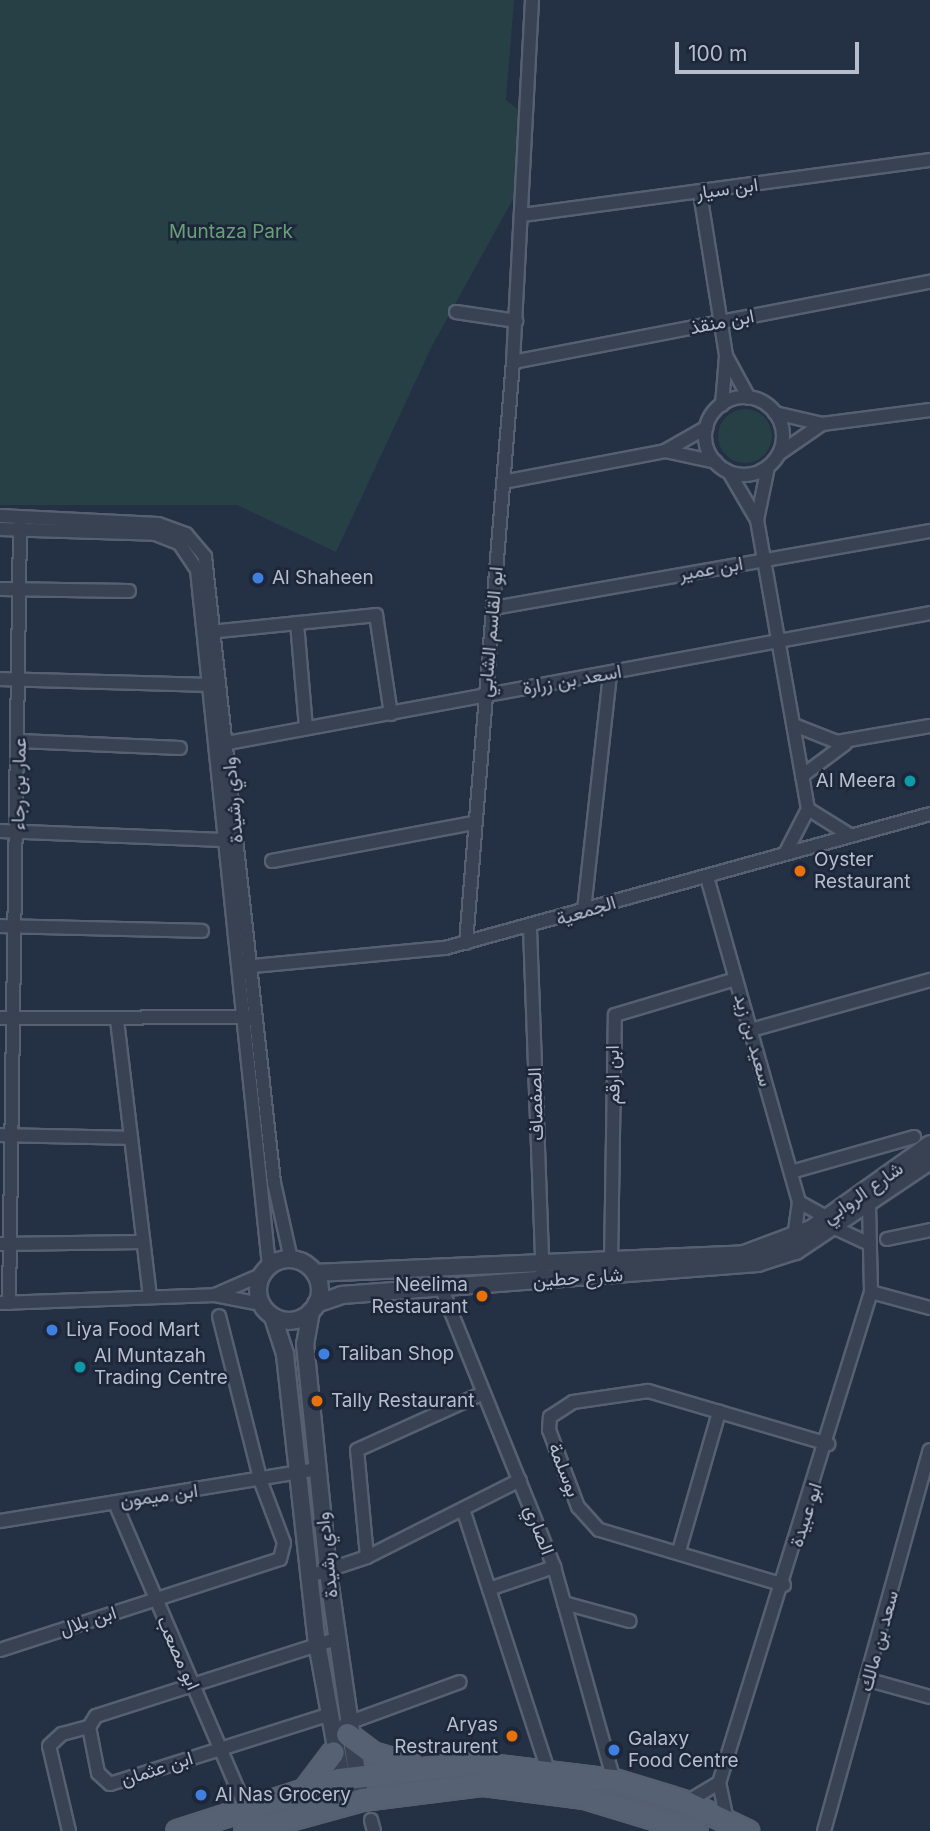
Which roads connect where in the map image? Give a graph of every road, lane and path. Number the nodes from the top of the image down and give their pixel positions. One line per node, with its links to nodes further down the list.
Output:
1 (532, 0): 4 (street, ابو القاسم الشابي)
2 (930, 160): 3 (street, ابن سيار)
3 (700, 193): 4 (street, ابن سيار); 8 (street)
4 (523, 215): 7 (street, ابو القاسم الشابي)
5 (930, 282): 8 (street, ابن منقذ)
6 (456, 312): 7 (street)
7 (516, 321): 10 (street, ابو القاسم الشابي)
8 (719, 322): 9 (street); 10 (street, ابن منقذ)
9 (726, 356): 11 (street); 12 (street)
10 (513, 362): 22 (street, ابو القاسم الشابي)
11 (750, 398): 12 (street); 14 (street)
12 (722, 405): 16 (street)
13 (930, 410): 15 (street)
14 (775, 413): 15 (street); 18 (street)
15 (822, 424): 18 (street)
16 (707, 426): 17 (street); 19 (street)
17 (665, 451): 19 (street); 22 (street)
18 (779, 453): 20 (street)
19 (716, 463): 21 (street)
20 (768, 467): 21 (street); 24 (street)
21 (729, 472): 24 (street)
22 (503, 482): 32 (street, ابو القاسم الشابي)
23 (0, 516): 25 (street, وادي رشيدة)
24 (757, 520): 28 (street)
25 (20, 523): 26 (street, وادي رشيدة); 30 (street, عمار بن رجاء); 35 (street, وادي رشيدة)
26 (0, 529)
27 (930, 531): 28 (street, ابن عمير)
28 (765, 560): 32 (street, ابن عمير); 36 (street)
29 (0, 589): 30 (street)
30 (20, 590): 31 (street); 39 (street, عمار بن رجاء)
31 (130, 591)
32 (493, 608): 41 (street, ابو القاسم الشابي)
33 (930, 613): 36 (street, اسعد بن زرارة)
34 (297, 623): 35 (street); 42 (street); 45 (street)
35 (210, 631): 40 (street, وادي رشيدة)
36 (779, 641): 37 (street, اسعد بن زرارة); 43 (street)
37 (610, 673): 41 (street, اسعد بن زرارة); 62 (street)
38 (0, 679): 39 (street)
39 (20, 679): 40 (street); 46 (street, عمار بن رجاء)
40 (214, 685): 48 (street, وادي رشيدة)
41 (485, 696): 42 (street, اسعد بن زرارة); 53 (street, ابو القاسم الشابي)
42 (391, 714): 45 (street, اسعد بن زرارة)
43 (794, 725): 47 (street); 50 (street)
44 (930, 726): 47 (street)
45 (306, 728): 48 (street, اسعد بن زرارة)
46 (20, 741): 49 (street); 55 (street, عمار بن رجاء)
47 (848, 742): 50 (street)
48 (221, 744): 57 (street, وادي رشيدة); 58 (street, وادي رشيدة)
49 (180, 748)
50 (802, 776): 51 (street)
51 (808, 809): 56 (street); 59 (street)
52 (930, 814): 56 (street, الجمعية)
53 (474, 823): 60 (street); 67 (street, ابو القاسم الشابي)
54 (0, 831): 55 (street)
55 (18, 832): 57 (street); 64 (street, عمار بن رجاء)
56 (851, 834): 59 (street, الجمعية)
57 (222, 840): 58 (street); 68 (street, وادي رشيدة)
58 (236, 840): 68 (street, وادي رشيدة)
59 (785, 852): 61 (street, الجمعية)
60 (272, 861)
61 (707, 877): 62 (street, الجمعية); 69 (street, سعيد بن زيد)
62 (584, 910): 65 (street, الجمعية)
63 (0, 926): 64 (street)
64 (15, 926): 66 (street); 73 (street, عمار بن رجاء)
65 (530, 929): 67 (street, الجمعية); 97 (street, الصفصاف)
66 (202, 931)
67 (466, 943): 68 (street, الجمعية)
68 (242, 967): 71 (street, وادي رشيدة); 74 (street, وادي رشيدة)
69 (736, 979): 76 (street, سعيد بن زيد); 94 (street, ابن ارقم)
70 (930, 980): 76 (street)
71 (255, 1017): 74 (street); 93 (street, وادي رشيدة)
72 (0, 1018): 73 (street)
73 (14, 1018): 75 (street); 78 (street, عمار بن رجاء)
74 (241, 1018): 75 (street); 95 (street, وادي رشيدة)
75 (117, 1020): 80 (street)
76 (751, 1030): 83 (street, سعيد بن زيد)
77 (0, 1135): 78 (street)
78 (14, 1136): 80 (street); 91 (street, عمار بن رجاء)
79 (914, 1137): 83 (street)
80 (130, 1138): 90 (street)
81 (930, 1144): 86 (street, شارع الروابي)
82 (929, 1162): 85 (street, شارع الروابي)
83 (791, 1172): 84 (street, سعيد بن زيد)
84 (799, 1202): 86 (street); 88 (street, سعيد بن زيد)
85 (869, 1205): 86 (street, شارع الروابي); 92 (street, ابو عبيدة)
86 (831, 1223): 88 (street, شارع الروابي); 92 (street); 97 (street, شارع حطين)
87 (930, 1230): 89 (street)
88 (794, 1239): 94 (street, شارع حطين)
89 (887, 1239)
90 (142, 1242): 91 (street); 100 (street)
91 (5, 1244): 102 (street, عمار بن رجاء)
92 (868, 1244): 99 (street, ابو عبيدة)
93 (291, 1259): 95 (street); 96 (street)
94 (611, 1263): 97 (street, شارع حطين)
95 (265, 1271): 101 (street); 103 (street)
96 (315, 1273): 98 (street, شارع حطين); 104 (street)
97 (542, 1274): 98 (street, شارع حطين)
98 (438, 1280): 104 (street, شارع حطين); 108 (street, الصاري)
99 (871, 1292): 105 (street); 110 (street, ابو عبيدة)
100 (150, 1295): 101 (street); 102 (street)
101 (215, 1295): 103 (street)
102 (4, 1303)
103 (261, 1304): 107 (street)
104 (314, 1307): 107 (street); 112 (street, وادي رشيدة)
105 (930, 1308)
106 (219, 1316): 115 (street)
107 (274, 1317): 113 (street, وادي رشيدة)
108 (483, 1393): 114 (street, الصاري); 120 (street)
109 (719, 1412): 110 (street, بوسلمة); 119 (street); 119 (street, بوسلمة)
110 (828, 1444): 124 (street, ابو عبيدة)
111 (930, 1450): 132 (street, سعد بن مالك)
112 (318, 1469): 113 (street, ابن ميمون); 122 (street, وادي رشيدة)
113 (299, 1472): 115 (street, ابن ميمون); 123 (street, وادي رشيدة)
114 (520, 1480): 117 (street); 121 (street, الصاري)
115 (261, 1482): 116 (street, ابن ميمون); 126 (street, ابن بلال)
116 (115, 1503): 118 (street, ابن ميمون); 126 (street, ابو مصعب)
117 (463, 1509): 120 (street); 125 (street)
118 (0, 1521)
119 (679, 1551): 124 (street, بوسلمة)
120 (367, 1557): 122 (street)
121 (554, 1567): 125 (street); 127 (street, الصاري)
122 (328, 1572): 123 (street); 129 (street, وادي رشيدة)
123 (310, 1576): 130 (street, وادي رشيدة)
124 (783, 1585): 145 (street, ابو عبيدة)
125 (489, 1588): 142 (street)
126 (155, 1599): 131 (street, ابن بلال); 134 (street, ابو مصعب)
127 (564, 1604): 128 (street); 144 (street, الصاري)
128 (630, 1621)
129 (336, 1639): 130 (street); 138 (street, وادي رشيدة)
130 (317, 1643): 134 (street); 136 (street, وادي رشيدة)
131 (0, 1650)
132 (869, 1680): 135 (street); 156 (street, سعد بن مالك)
133 (460, 1682): 138 (street)
134 (191, 1683): 137 (street); 139 (street, ابو مصعب)
135 (930, 1697)
136 (321, 1718): 139 (street, ابن عثمان); 140 (street, وادي رشيدة)
137 (89, 1727): 139 (street, ابن عثمان); 151 (street)
138 (346, 1729): 141 (main road); 143 (street, وادي رشيدة)
139 (220, 1748): 148 (street, ابو مصعب)
140 (333, 1752): 143 (street, وادي رشيدة); 146 (main road)
141 (419, 1766): 142 (main road); 143 (main road)
142 (547, 1768): 144 (main road)
143 (348, 1777): 146 (main road); 147 (street, وادي رشيدة)
144 (614, 1780): 149 (main road)
145 (719, 1783): 149 (street); 150 (street)
146 (304, 1790): 152 (main road)
147 (354, 1800): 153 (main road); 154 (main road)
148 (243, 1802)
149 (687, 1802): 150 (main road)
150 (727, 1820): 155 (main road)
151 (69, 1831)
152 (177, 1831)
153 (246, 1831)
154 (696, 1831)
155 (747, 1831)
156 (824, 1831)

